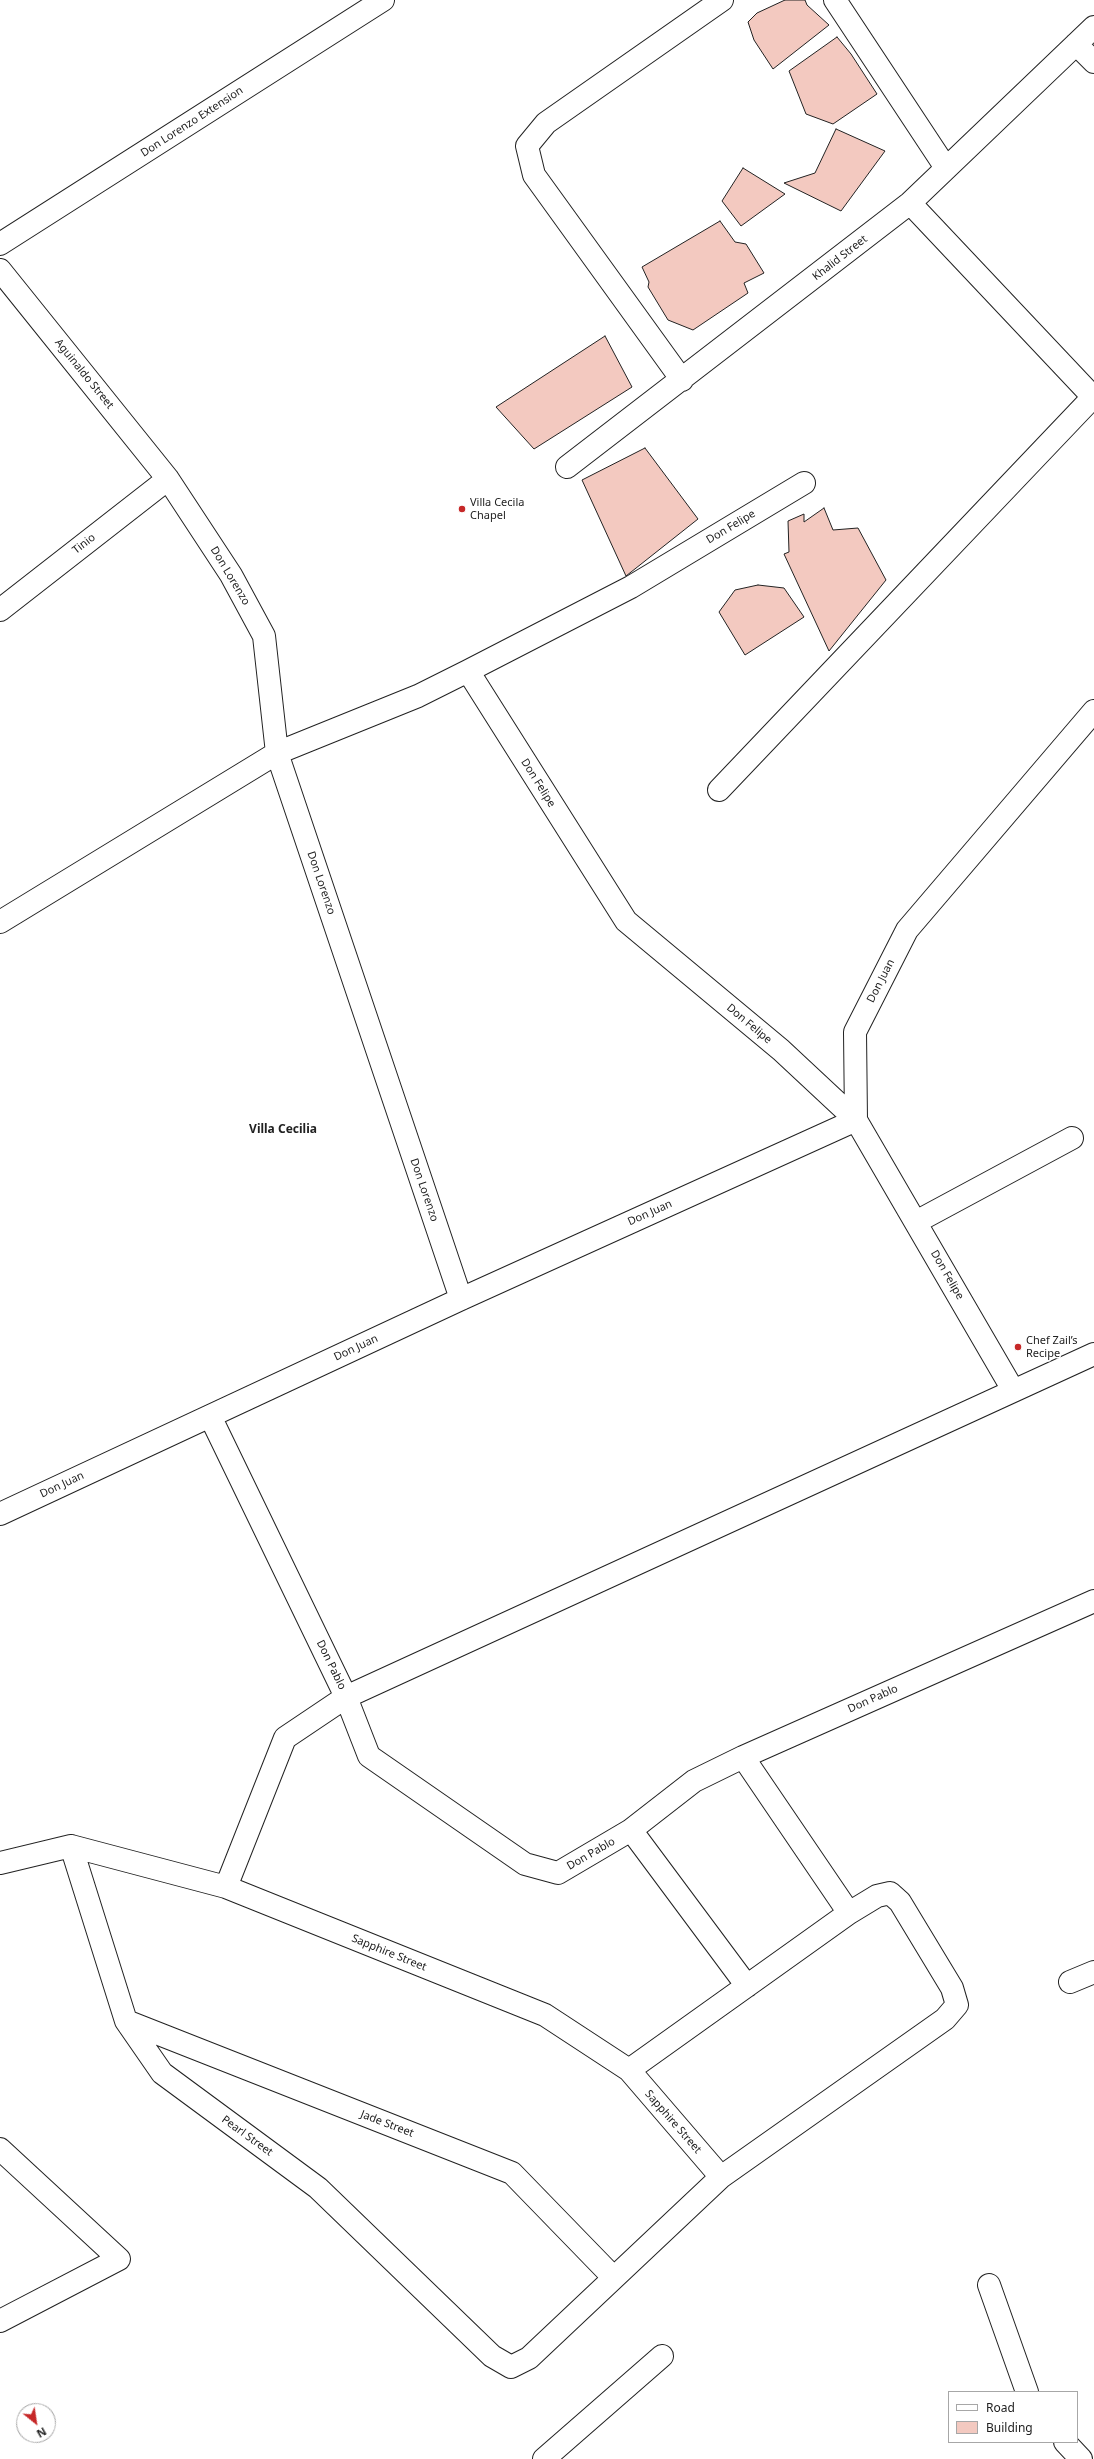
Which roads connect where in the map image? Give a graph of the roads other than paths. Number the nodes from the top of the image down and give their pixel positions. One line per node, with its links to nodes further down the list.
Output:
1 (383, 0): 9 (street, Don Lorenzo Extension)
2 (722, 0): 11 (street)
3 (835, 0): 7 (street)
4 (1094, 27): 5 (street, Khalid Street)
5 (1076, 44): 6 (street); 7 (street, Khalid Street)
6 (1094, 62)
7 (946, 168): 8 (street, Khalid Street)
8 (910, 203): 11 (street, Khalid Street); 12 (street)
9 (0, 244)
10 (0, 270): 14 (street, Aguinaldo Street)
11 (682, 380): 13 (street, Khalid Street)
12 (1094, 397): 20 (street)
13 (567, 467)
14 (168, 479): 16 (street, Tinio); 19 (street, Don Lorenzo)
15 (804, 483): 17 (street, Don Felipe)
16 (0, 610)
17 (468, 671): 19 (street, Don Felipe); 22 (street, Don Felipe)
18 (1094, 711): 22 (street, Don Juan)
19 (277, 753): 21 (street, Don Felipe); 25 (street, Don Lorenzo)
20 (719, 790)
21 (0, 922)
22 (856, 1120): 24 (street, Don Felipe); 25 (street, Don Juan)
23 (1072, 1138): 24 (street)
24 (916, 1222): 27 (street, Don Felipe)
25 (461, 1299): 28 (street, Don Juan)
26 (1094, 1354): 27 (street)
27 (1013, 1390): 31 (street)
28 (210, 1416): 29 (street, Don Juan); 31 (street, Don Pablo)
29 (0, 1514)
30 (1094, 1601): 32 (street, Don Pablo)
31 (346, 1697): 33 (street, Don Pablo); 36 (street)
32 (743, 1757): 33 (street, Don Pablo); 37 (street)
33 (631, 1830): 40 (street)
34 (71, 1846): 35 (street, Sapphire Street); 36 (street, Sapphire Street); 41 (street, Pearl Street)
35 (0, 1863)
36 (226, 1887): 42 (street, Sapphire Street)
37 (849, 1913): 40 (street); 44 (street)
38 (1094, 1972): 39 (street)
39 (1070, 1982)
40 (747, 1986): 42 (street)
41 (126, 2021): 45 (street, Jade Street); 45 (street, Pearl Street)
42 (629, 2070): 44 (street, Sapphire Street)
43 (0, 2149): 47 (street)
44 (721, 2177): 45 (street)
45 (613, 2277)
46 (989, 2285): 49 (street)
47 (0, 2322)
48 (662, 2356): 51 (street)
49 (1027, 2391)
50 (1066, 2443): 52 (street)
51 (544, 2459)
52 (1081, 2459)

